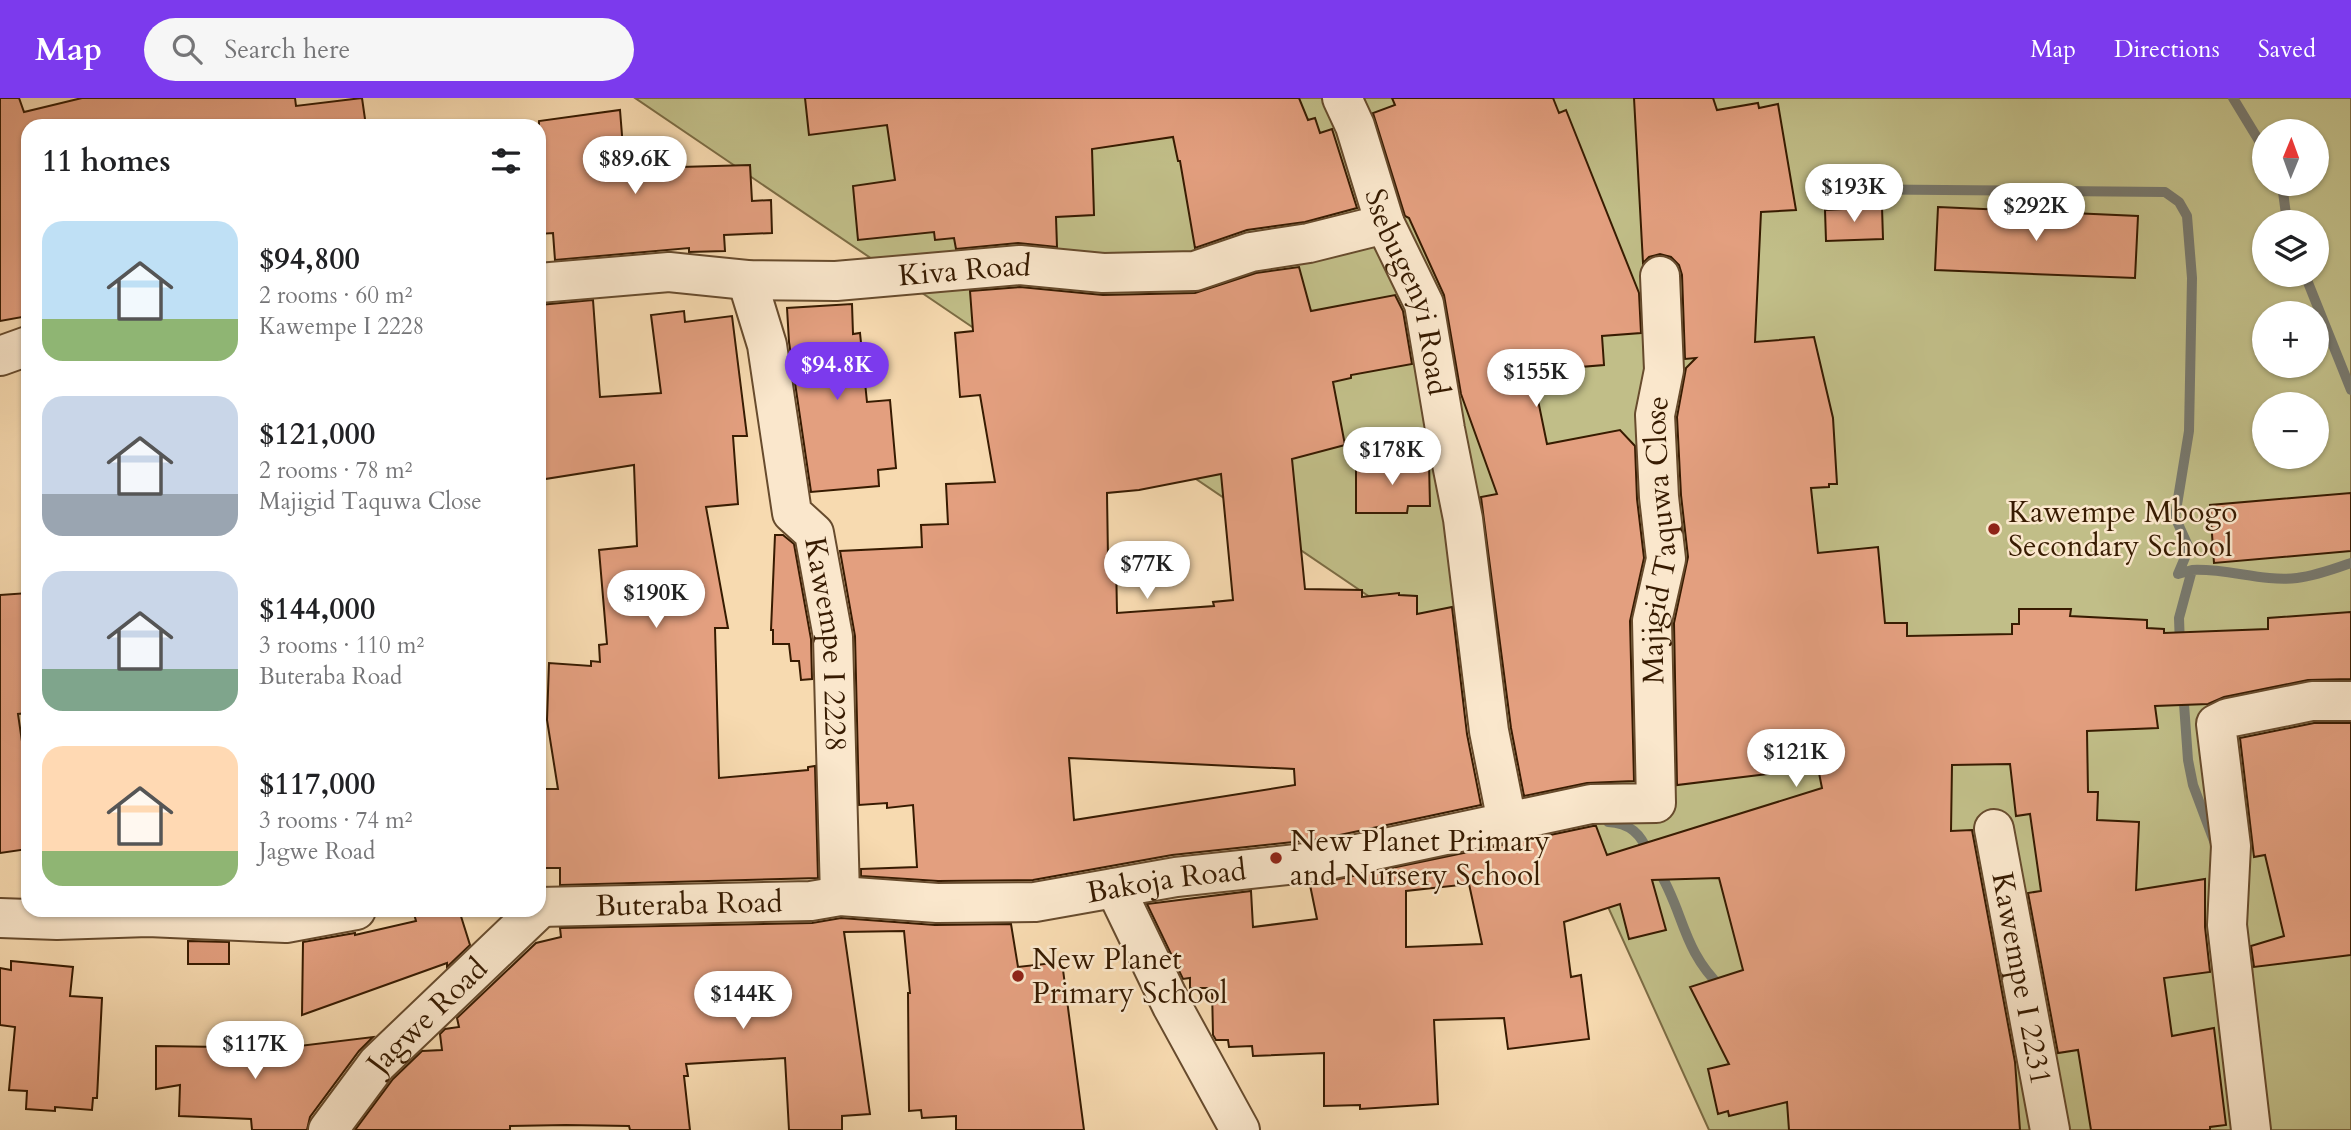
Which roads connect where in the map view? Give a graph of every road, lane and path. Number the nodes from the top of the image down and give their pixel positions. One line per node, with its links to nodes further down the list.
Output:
1 (1342, 98): 2 (street, Ssebugenyi Road)
2 (1385, 224): 4 (street, Kiva Road); 10 (street, Ssebugenyi Road)
3 (1660, 276): 9 (street, Majigid Taquwa Close)
4 (747, 280): 5 (street, Kiva Road); 13 (street, Kawempe I 2228)
5 (546, 282)
6 (21, 348): 7 (street)
7 (0, 356)
8 (2351, 701): 23 (street)
9 (1656, 803): 10 (street, Bakoja Road)
10 (1507, 822): 12 (street, Bakoja Road)
11 (1994, 829): 22 (street, Kawempe I 2231)
12 (1115, 888): 13 (street, Bakoja Road); 21 (street)
13 (840, 896): 14 (street, Buteraba Road)
14 (546, 908)
15 (148, 917): 17 (street)
16 (148, 917): 19 (street)
17 (318, 917)
18 (530, 917): 20 (street, Jagwe Road)
19 (0, 918)
20 (328, 1130)
21 (1240, 1130)
22 (2050, 1130)
23 (2251, 1130)

